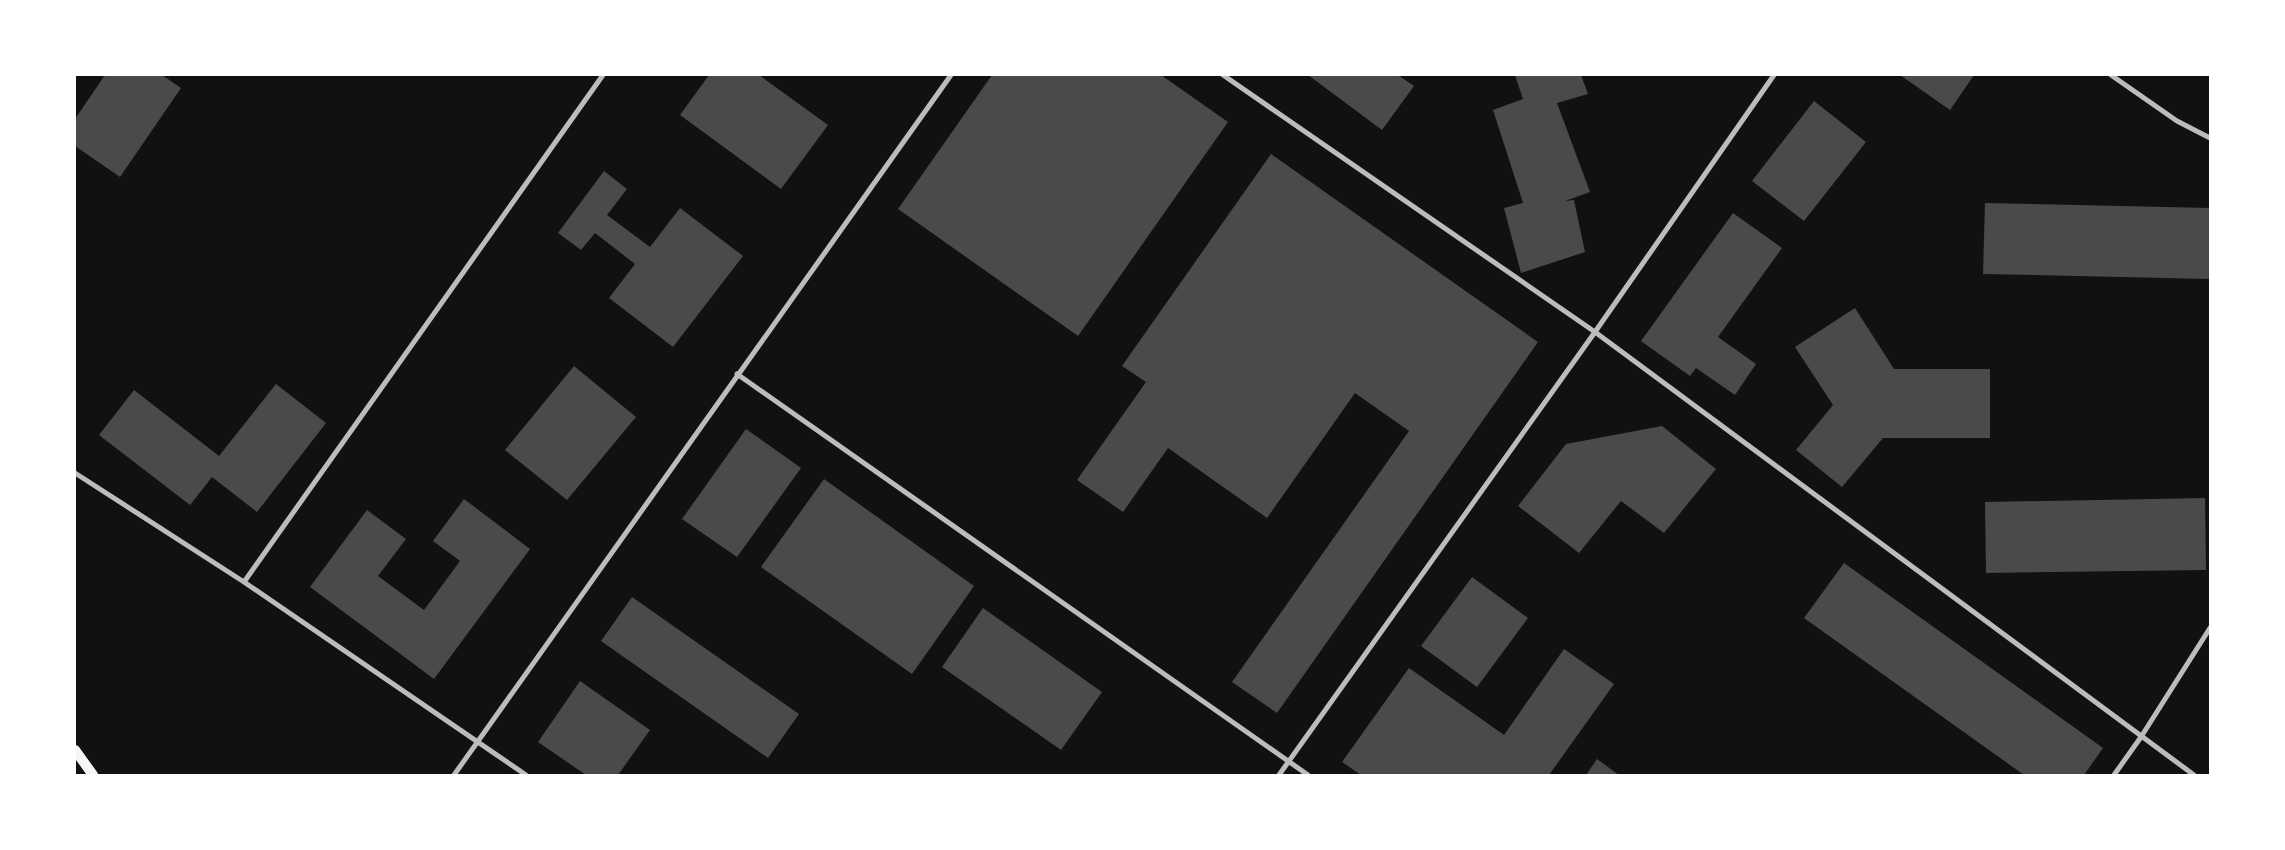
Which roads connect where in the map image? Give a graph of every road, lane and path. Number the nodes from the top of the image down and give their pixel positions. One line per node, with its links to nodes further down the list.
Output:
1 (603, 75): 10 (street)
2 (951, 75): 8 (street)
3 (1223, 75): 7 (street)
4 (1774, 75): 7 (street)
5 (2111, 75): 6 (street)
6 (2210, 138)
7 (1595, 332): 12 (street); 15 (street)
8 (737, 374): 13 (street); 15 (street)
9 (75, 472): 10 (street)
10 (244, 582): 13 (street)
11 (2210, 628): 12 (street)
12 (2141, 737): 21 (street); 22 (street)
13 (478, 742): 17 (street); 18 (street)
14 (75, 750): 16 (main road)
15 (1289, 761): 19 (street); 20 (street)
16 (93, 775)
17 (454, 775)
18 (526, 775)
19 (1279, 775)
20 (1308, 775)
21 (2114, 775)
22 (2194, 775)

